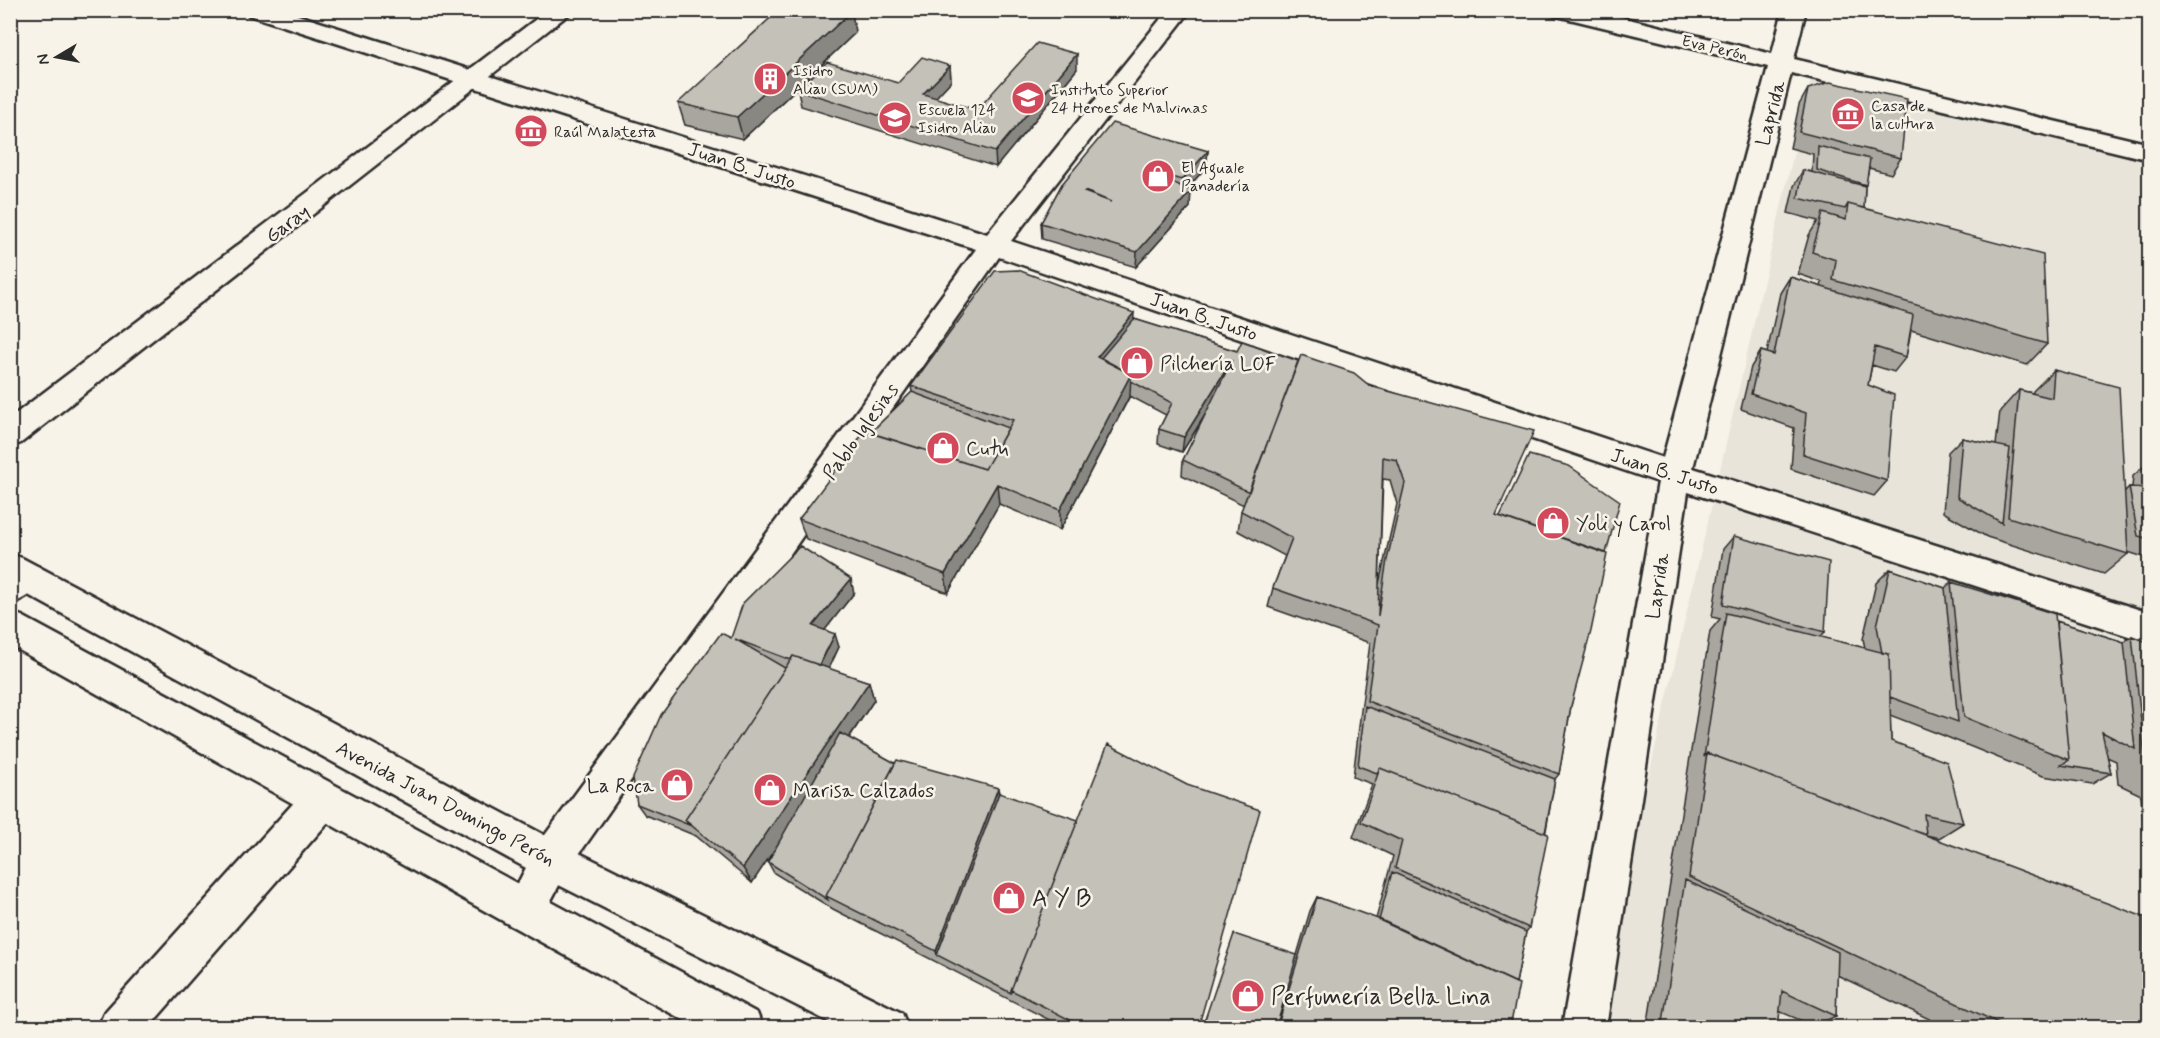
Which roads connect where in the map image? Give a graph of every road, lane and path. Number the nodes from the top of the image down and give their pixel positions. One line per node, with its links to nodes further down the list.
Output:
1 (257, 10): 7 (street, Juan B. Justo)
2 (563, 10): 7 (street, Garay)
3 (1180, 10): 9 (street, Pablo Iglesias)
4 (1561, 10): 6 (street, Eva Perón)
5 (1795, 10): 6 (street, Laprida)
6 (1783, 63): 8 (street, Eva Perón); 11 (street, Laprida)
7 (474, 81): 9 (street, Juan B. Justo); 10 (street, Garay)
8 (2150, 152)
9 (993, 245): 11 (street, Juan B. Justo); 16 (street, Pablo Iglesias)
10 (10, 435)
11 (1675, 475): 14 (street, Juan B. Justo); 21 (street, Laprida)
12 (16, 578): 16 (street, Avenida Juan Domingo Perón)
13 (10, 627): 15 (street)
14 (2150, 628)
15 (322, 800): 17 (street); 18 (street)
16 (551, 860): 17 (street, Pablo Iglesias); 20 (street, Avenida Juan Domingo Perón)
17 (524, 911): 19 (street)
18 (119, 1028)
19 (742, 1028)
20 (887, 1028)
21 (1584, 1028)

